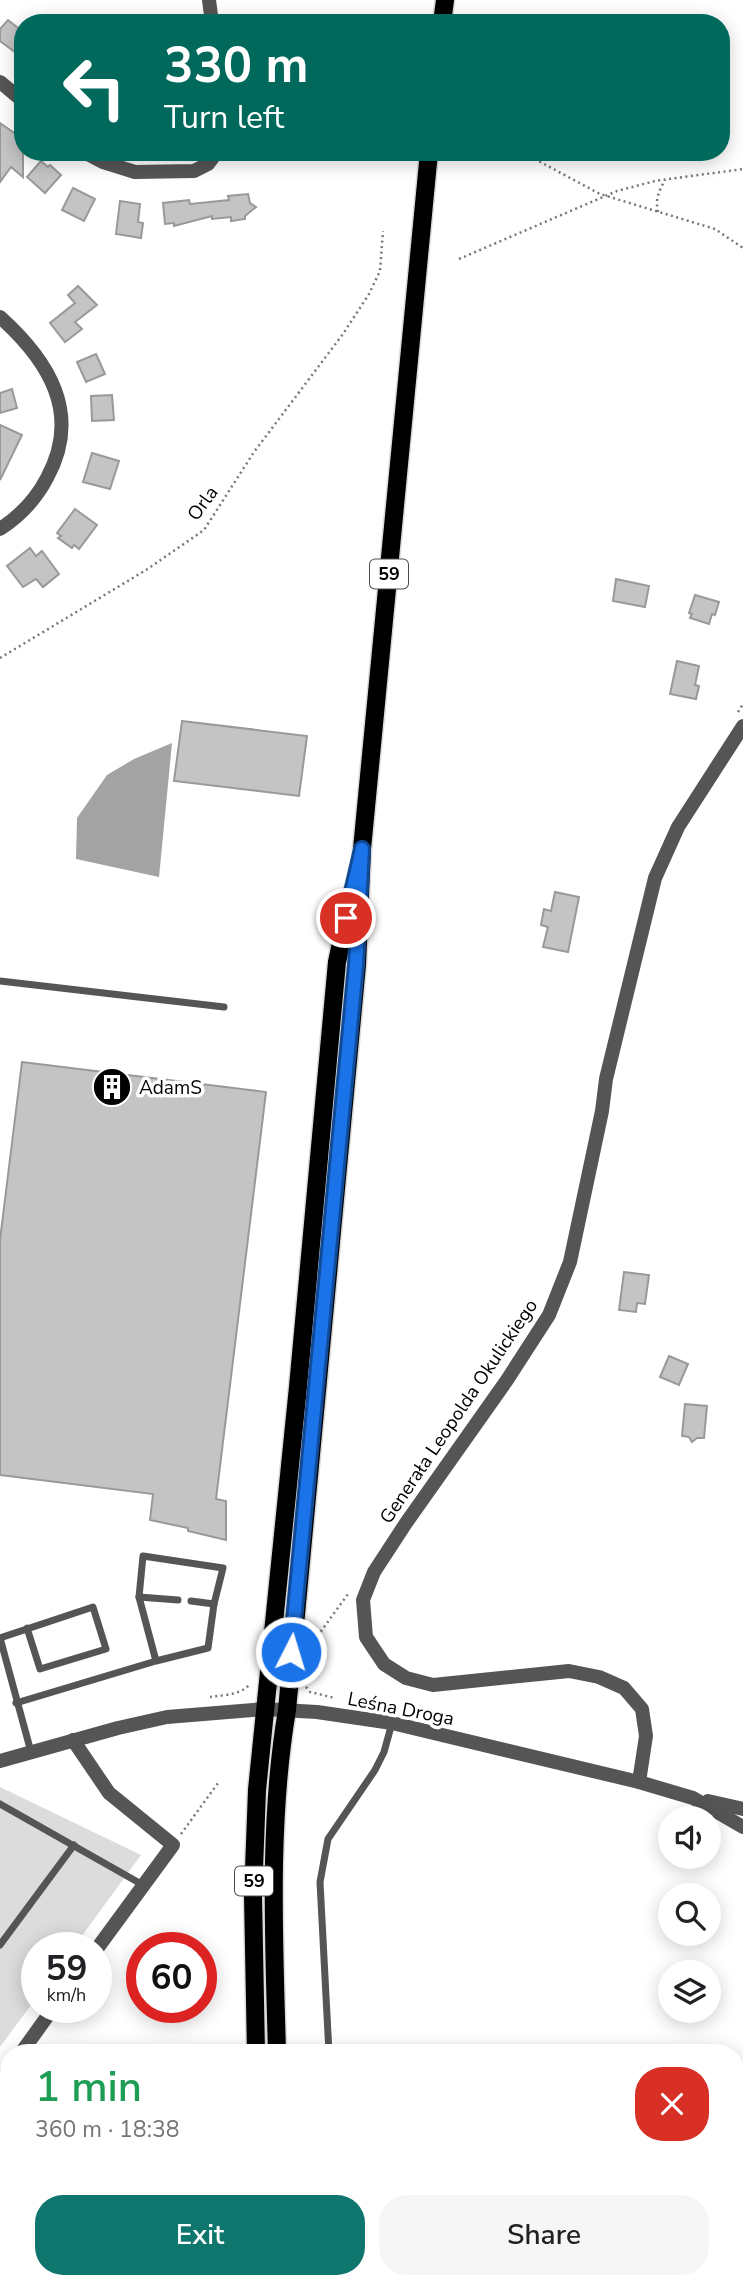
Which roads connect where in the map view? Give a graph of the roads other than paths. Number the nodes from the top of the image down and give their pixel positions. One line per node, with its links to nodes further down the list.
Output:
1 (0, 82): 2 (street)
2 (14, 94)
3 (101, 161): 4 (street)
4 (210, 161)
5 (428, 161): 9 (main road, 59)
6 (0, 317): 7 (street)
7 (0, 529)
8 (743, 726): 25 (street, Generała Leopolda Okulickiego)
9 (362, 849): 19 (main road, 59); 20 (main road, 59)
10 (0, 981): 11 (lane)
11 (225, 1007)
12 (139, 1597): 13 (lane); 15 (lane); 17 (lane)
13 (178, 1600)
14 (191, 1601): 15 (lane)
15 (214, 1604): 17 (lane)
16 (27, 1628): 16 (lane); 18 (lane)
17 (156, 1661): 18 (lane)
18 (16, 1703): 23 (lane)
19 (264, 1709): 20 (street, Leśna Droga); 22 (street, Leśna Droga); 36 (main road, 59)
20 (287, 1710): 21 (street, Leśna Droga); 37 (main road, 59)
21 (392, 1723): 25 (street, Leśna Droga); 38 (lane)
22 (74, 1740): 23 (street, Leśna Droga); 31 (street)
23 (31, 1752): 24 (street, Leśna Droga)
24 (0, 1761)
25 (639, 1782): 26 (street, Leśna Droga)
26 (693, 1798): 28 (street); 29 (street, Leśna Droga)
27 (0, 1804): 30 (lane)
28 (743, 1809)
29 (743, 1827)
30 (74, 1845): 31 (lane); 33 (lane)
31 (144, 1885): 32 (street)
32 (109, 1932)
33 (0, 1945)
34 (43, 2023): 35 (street)
35 (27, 2044)
36 (256, 2044)
37 (277, 2044)
38 (329, 2044)

